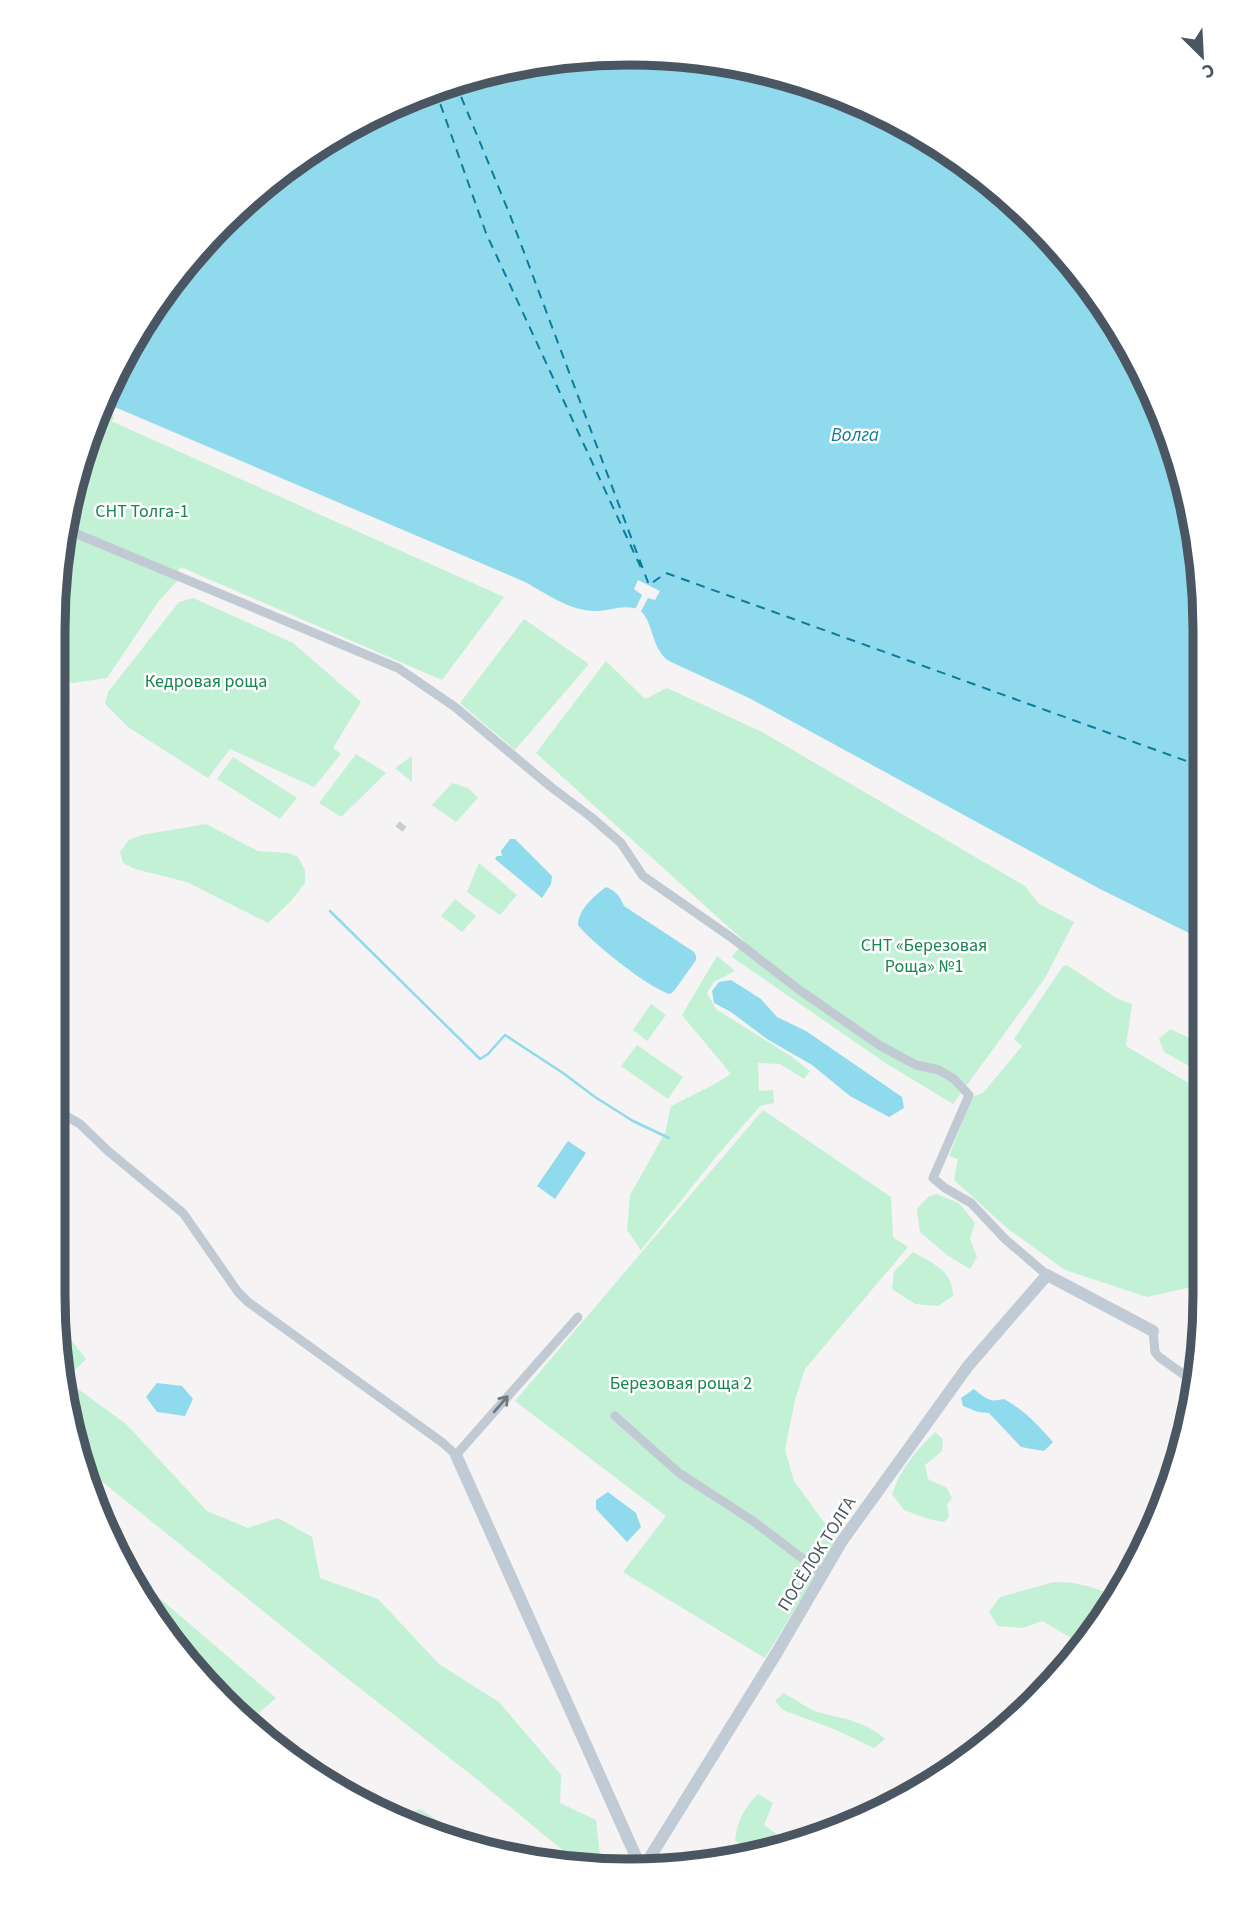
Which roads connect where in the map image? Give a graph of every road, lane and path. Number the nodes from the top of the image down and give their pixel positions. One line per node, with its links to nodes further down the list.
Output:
1 (74, 533): 3 (street)
2 (65, 1115): 8 (street)
3 (1047, 1275): 5 (street); 9 (street, ПОСЁЛОК ТОЛГА)
4 (578, 1317): 8 (street, one-way to 4)
5 (1153, 1331): 6 (street)
6 (1187, 1377)
7 (615, 1416): 9 (street)
8 (456, 1455): 11 (street)
9 (823, 1574): 10 (street, ПОСЁЛОК ТОЛГА)
10 (649, 1858)
11 (637, 1859)

